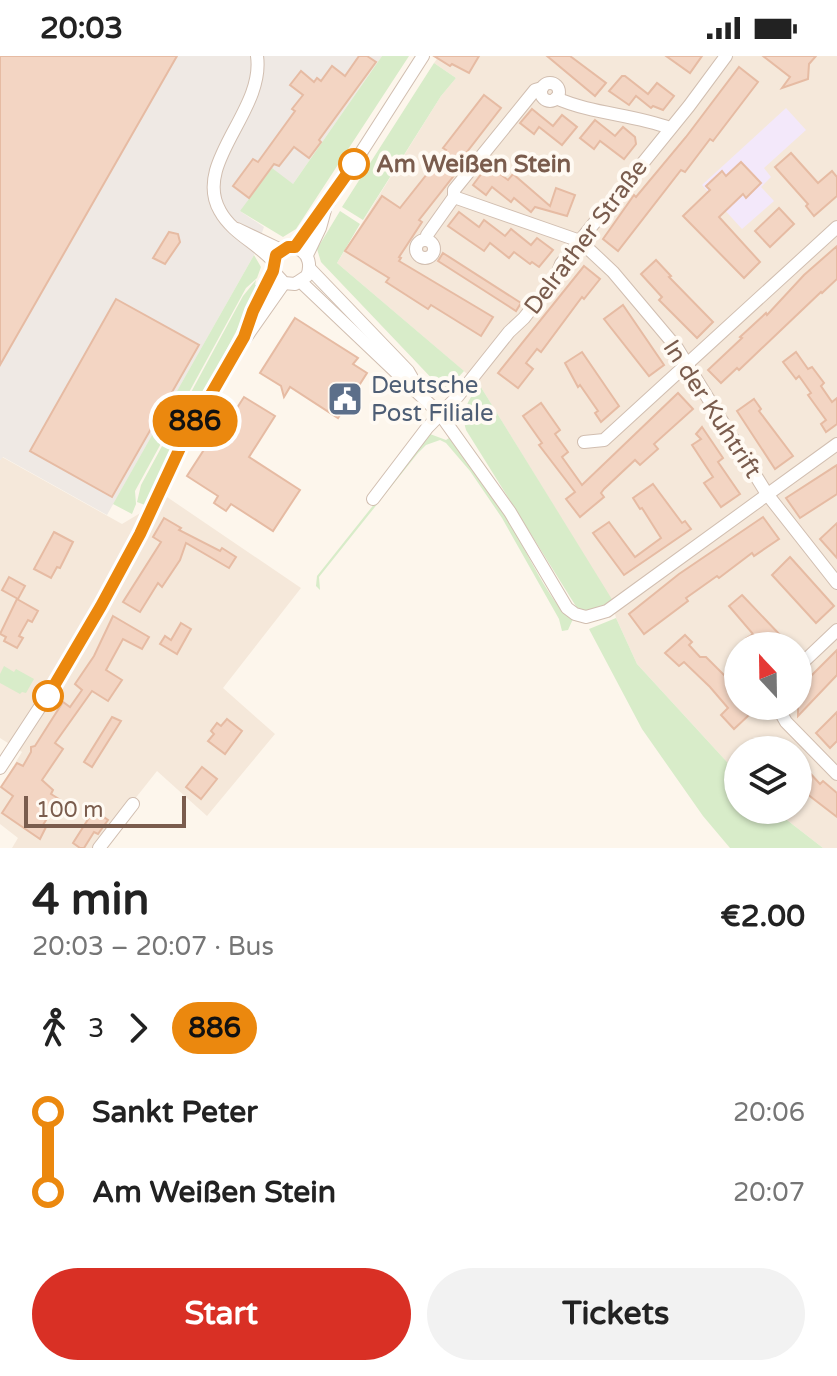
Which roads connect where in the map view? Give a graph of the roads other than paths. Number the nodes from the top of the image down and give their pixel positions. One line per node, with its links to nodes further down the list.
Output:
1 (257, 56): 10 (street)
2 (423, 56): 9 (street)
3 (724, 57): 4 (street, Delrather Straße)
4 (670, 128): 5 (street); 8 (street, Delrather Straße)
5 (454, 197): 7 (street); 8 (street)
6 (837, 227): 15 (street)
7 (427, 240)
8 (580, 241): 15 (street, In der Kuhtrift); 17 (street, Delrather Straße)
9 (301, 251): 10 (street); 11 (street)
10 (276, 261): 13 (street); 14 (street)
11 (310, 269): 12 (street); 16 (street)
12 (301, 282): 13 (street); 16 (street)
13 (284, 283): 14 (street)
14 (244, 337): 27 (street)
15 (686, 366): 18 (street); 20 (street, In der Kuhtrift)
16 (425, 400): 17 (street)
17 (440, 414): 20 (street); 21 (street, Delrather Straße)
18 (584, 442)
19 (837, 444): 20 (street)
20 (767, 494): 22 (street, In der Kuhtrift)
21 (373, 499)
22 (837, 583)
23 (837, 630): 24 (street)
24 (812, 654)
25 (785, 720): 29 (street)
26 (0, 742): 27 (street)
27 (12, 750): 28 (street)
28 (0, 768)
29 (837, 774)
30 (133, 804): 31 (street)
31 (99, 848)

